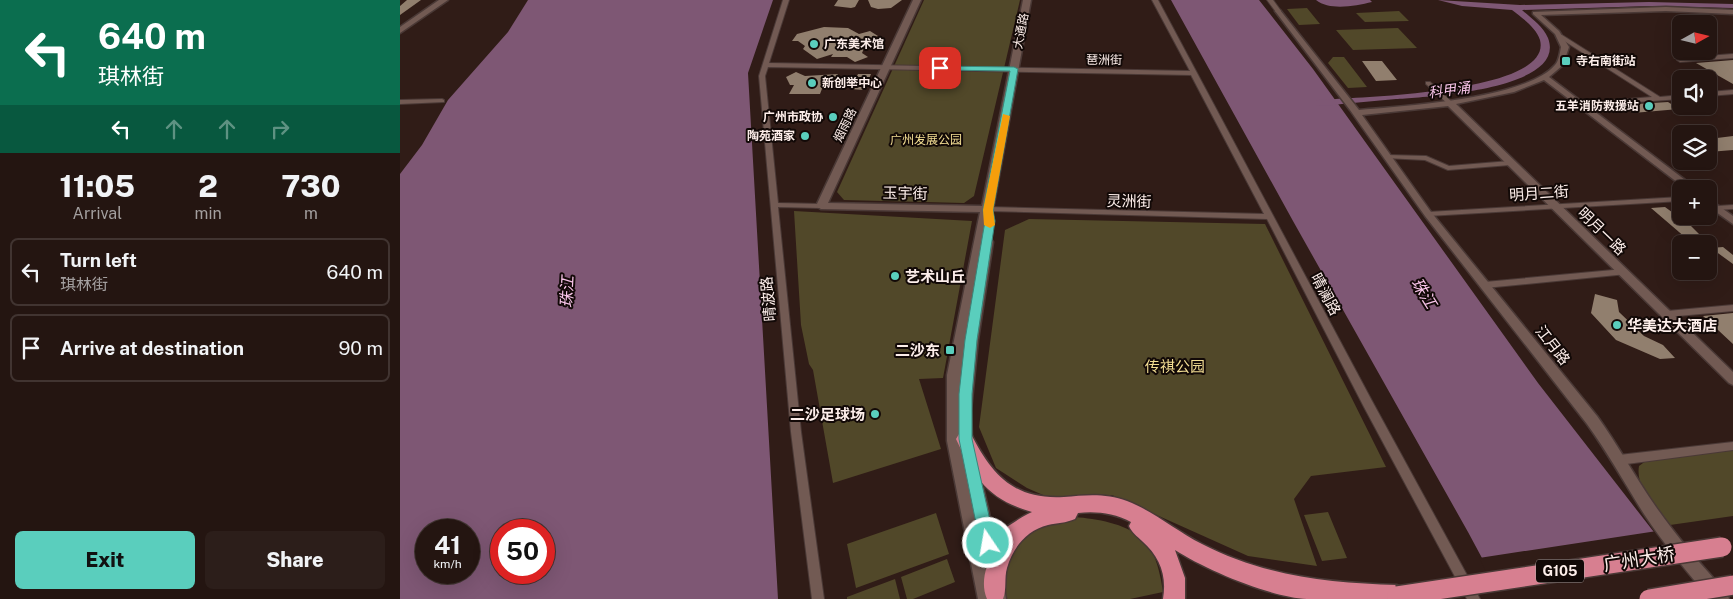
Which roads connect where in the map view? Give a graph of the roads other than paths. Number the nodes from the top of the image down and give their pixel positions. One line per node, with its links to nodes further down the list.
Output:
1 (438, 0): 10 (main road)
2 (444, 0): 11 (main road)
3 (786, 0): 15 (street, 晴波路)
4 (917, 0): 16 (main road, 烟雨路)
5 (1027, 0): 17 (main road, 大通路)
6 (1156, 0): 18 (street, 晴澜路)
7 (1270, 0): 8 (street)
8 (1278, 11): 29 (street, 江月路)
9 (1733, 12): 12 (street)
10 (400, 26)
11 (400, 32)
12 (1560, 36): 19 (street); 24 (street)
13 (1733, 56): 14 (street)
14 (1718, 57)
15 (765, 65): 16 (street, 琶洲街); 34 (street, 晴波路)
16 (886, 67): 17 (street, 琶洲街); 37 (main road, 烟雨路)
17 (1014, 69): 18 (street, 琶洲街); 40 (main road, 大通路)
18 (1194, 73): 42 (street, 晴澜路)
19 (1545, 78): 27 (street); 28 (street)
20 (1428, 83): 27 (street)
21 (1733, 92): 22 (street)
22 (1717, 93)
23 (1672, 98): 24 (street)
24 (1659, 99): 28 (street)
25 (442, 101): 26 (street)
26 (400, 102)
27 (1450, 103): 29 (street); 31 (street, 明月一路)
28 (1581, 105): 32 (street)
29 (1354, 110): 30 (street, 江月路)
30 (1387, 157): 31 (street); 41 (street, 江月路)
31 (1510, 163): 35 (street, 明月一路)
32 (1680, 180)
33 (1672, 199): 35 (street, 明月二街)
34 (775, 205): 37 (street); 59 (street, 晴波路)
35 (1553, 205): 41 (street, 明月二街); 44 (street, 明月一路)
36 (1717, 205): 38 (street)
37 (821, 206): 40 (main road, 玉宇街)
38 (1733, 207)
39 (1717, 208): 43 (street)
40 (988, 210): 42 (street, 灵洲街); 49 (main road, 大通路); 54 (main road, 大通路)
41 (1428, 214): 45 (street, 江月路)
42 (1270, 217): 61 (street, 晴澜路)
43 (1733, 221)
44 (1624, 272): 45 (street); 47 (street, 明月一路)
45 (1485, 284): 51 (street, 江月路)
46 (1733, 308): 47 (street)
47 (1667, 314): 48 (street, 明月一路)
48 (1733, 380)
49 (965, 439): 52 (highway); 54 (main road, 大通路)
50 (1733, 446): 51 (street)
51 (1619, 460): 63 (street, 江月路)
52 (1066, 508): 53 (highway); 58 (highway, 广州大桥); 60 (highway)
53 (1012, 536): 54 (highway); 57 (highway)
54 (981, 540): 57 (main road, 大通路)
55 (1728, 546): 58 (highway, 广州大桥 / G105, bridge)
56 (1733, 586): 62 (highway, bridge)
57 (993, 597)
58 (1387, 597)
59 (818, 599)
60 (1174, 599)
61 (1474, 599)
62 (1649, 599)
63 (1721, 599)

